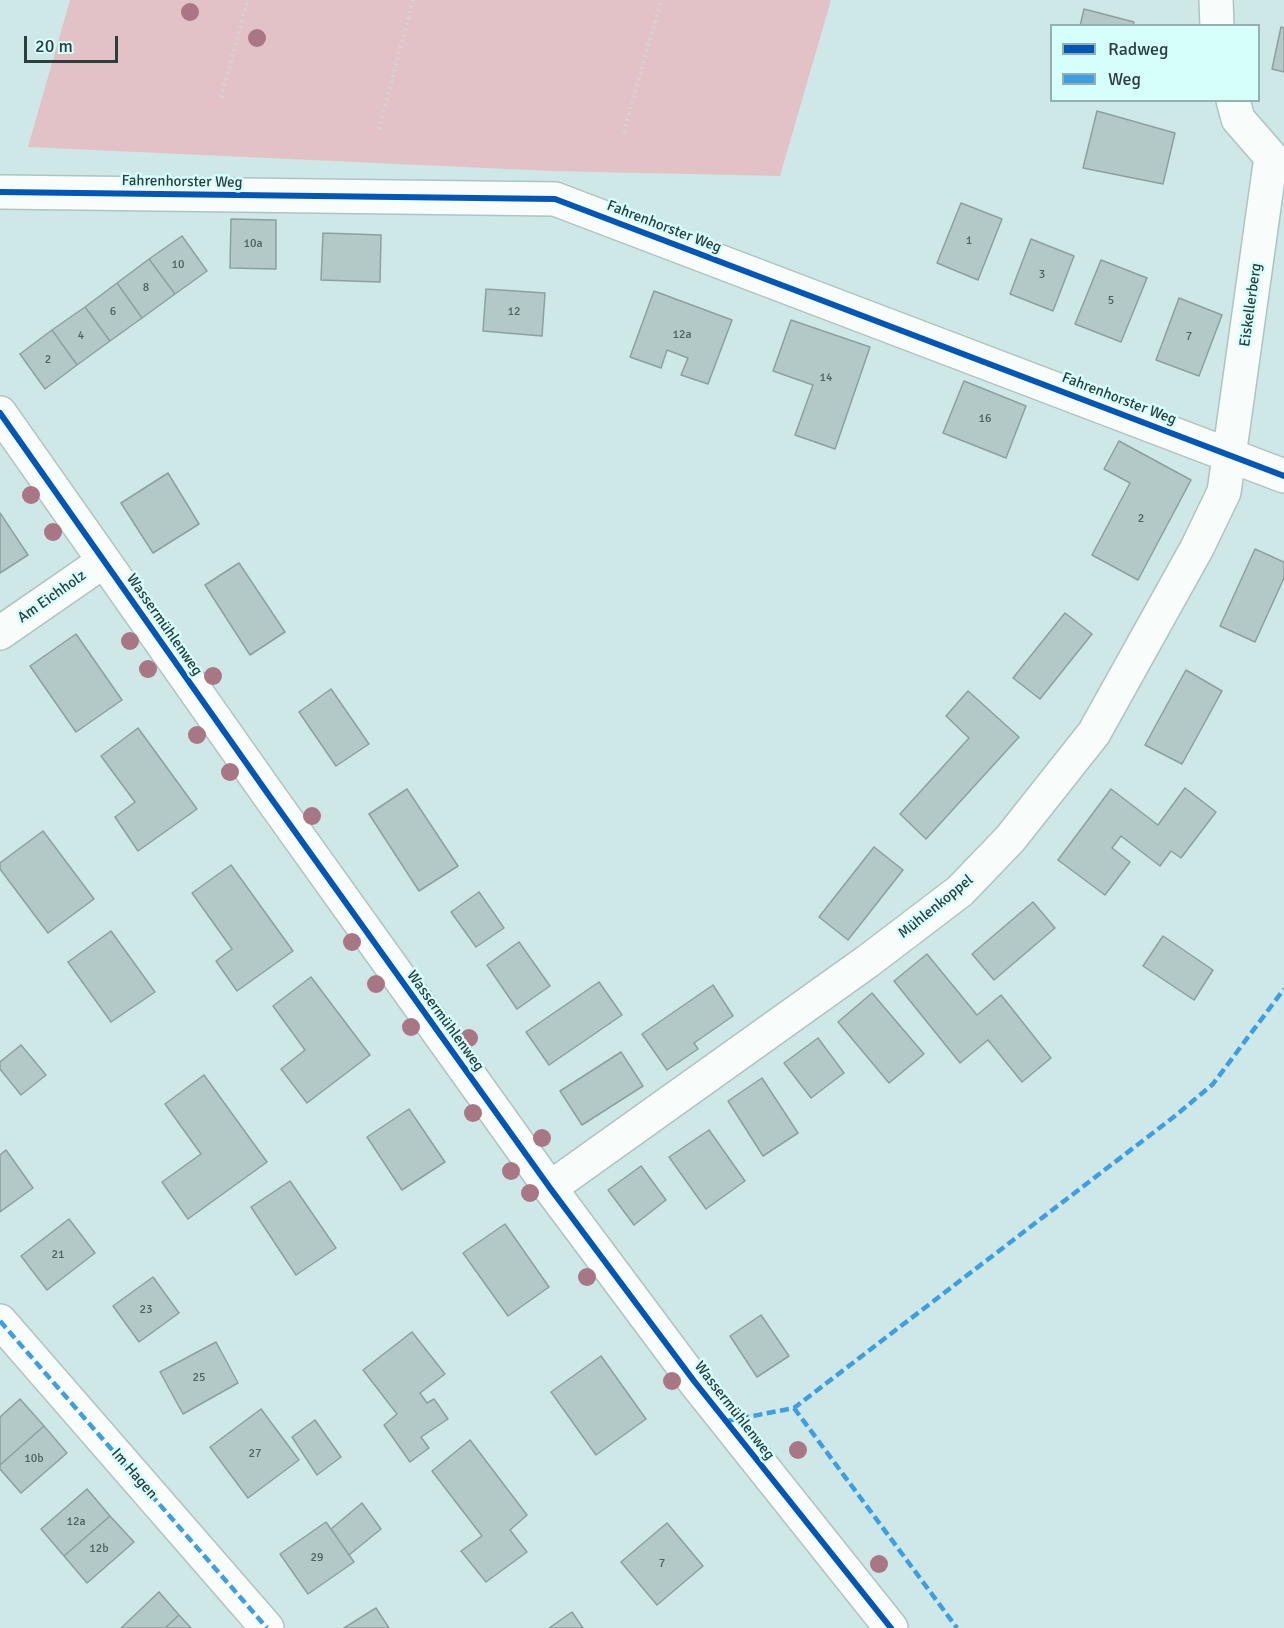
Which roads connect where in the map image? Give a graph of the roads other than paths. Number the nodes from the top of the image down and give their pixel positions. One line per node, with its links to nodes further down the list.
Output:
1 (1216, 0): 2 (street)
2 (1217, 24)
3 (1234, 102): 4 (street, Eiskellerberg)
4 (1277, 159): 7 (street, Eiskellerberg)
5 (0, 192): 7 (street, Fahrenhorster Weg)
6 (0, 412): 9 (street, Wassermühlenweg)
7 (1231, 454): 8 (street, Fahrenhorster Weg); 11 (street, Mühlenkoppel)
8 (1284, 476)
9 (105, 561): 10 (street, Am Eichholz); 11 (street, Wassermühlenweg)
10 (0, 633)
11 (550, 1188): 14 (street, Wassermühlenweg)
12 (0, 1321): 13 (street, Im Hagen)
13 (267, 1628)
14 (891, 1628)

